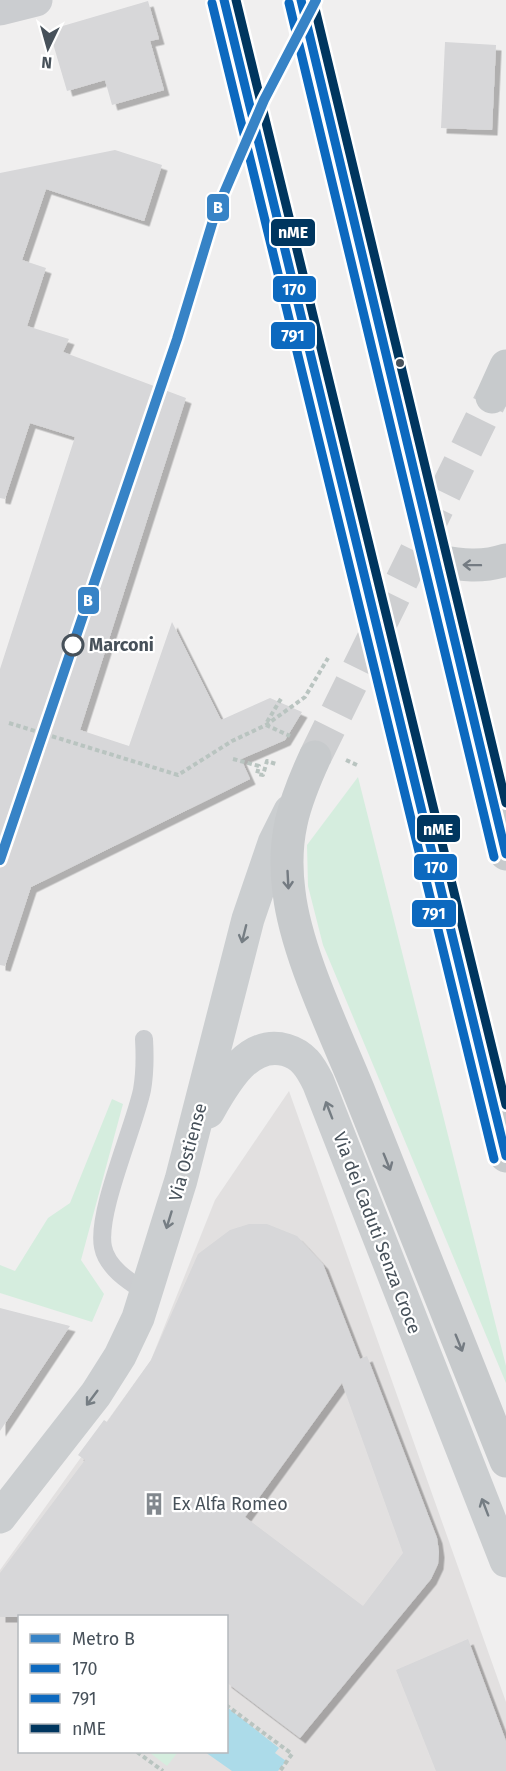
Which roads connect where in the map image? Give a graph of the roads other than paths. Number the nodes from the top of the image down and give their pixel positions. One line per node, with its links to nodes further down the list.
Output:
1 (36, 0): 4 (street)
2 (224, 0): 15 (main road)
3 (301, 0): 8 (main road)
4 (0, 9)
5 (506, 366): 6 (main road)
6 (492, 397)
7 (506, 560): 8 (main road, one-way to 8)
8 (437, 561): 10 (main road)
9 (315, 757): 11 (main road, Via Ostiense)
10 (500, 795): 12 (main road)
11 (295, 801): 14 (main road, Via Ostiense, one-way to 14); 17 (main road, Via dei Caduti Senza Croce, one-way to 17)
12 (506, 854)
13 (144, 1039): 16 (lane)
14 (191, 1144): 16 (main road, Via Ostiense, one-way to 16); 19 (main road, Via dei Caduti Senza Croce, one-way to 14)
15 (506, 1156)
16 (147, 1293): 18 (main road, Via Ostiense, one-way to 18)
17 (506, 1461)
18 (0, 1517)
19 (506, 1562)

